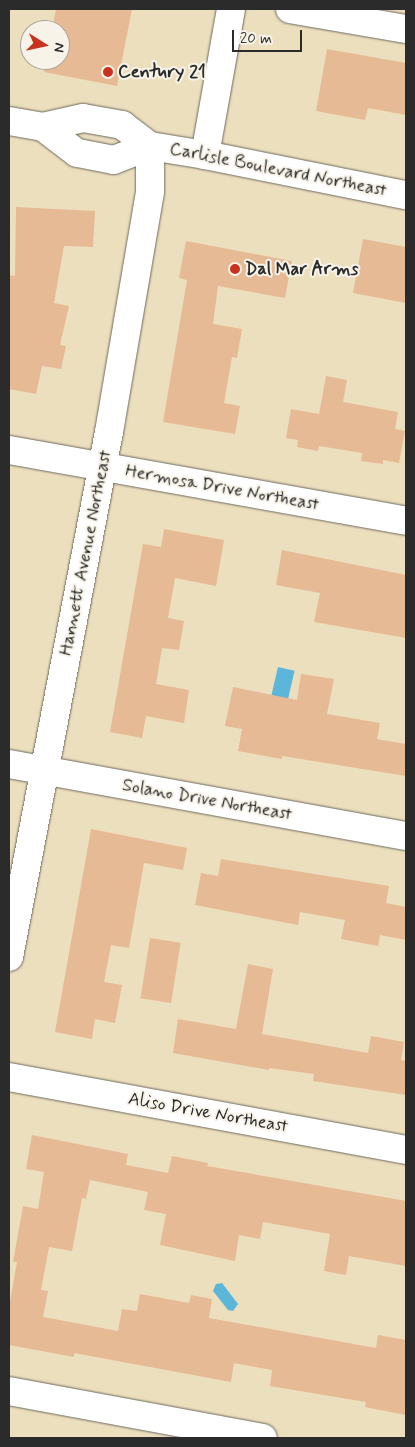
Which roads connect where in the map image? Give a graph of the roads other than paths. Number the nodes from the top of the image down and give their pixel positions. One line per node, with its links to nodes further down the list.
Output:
1 (231, 9): 7 (street)
2 (290, 9): 3 (street)
3 (406, 29)
4 (9, 121): 5 (street, Carlisle Boulevard Northeast)
5 (43, 127): 6 (street, Carlisle Boulevard Northeast); 6 (street, Carlisle Boulevard Northeast)
6 (150, 146): 7 (street, Carlisle Boulevard Northeast); 10 (street, Hannett Avenue Northeast)
7 (205, 155): 8 (street, Carlisle Boulevard Northeast)
8 (406, 195)
9 (9, 450): 10 (street, Hermosa Drive Northeast)
10 (103, 467): 11 (street, Hermosa Drive Northeast); 13 (street, Hannett Avenue Northeast)
11 (406, 522)
12 (9, 764): 13 (street, Solano Drive Northeast)
13 (43, 770): 14 (street, Solano Drive Northeast); 15 (street, Hannett Avenue Northeast)
14 (406, 836)
15 (9, 957)
16 (9, 1077): 17 (street, Aliso Drive Northeast)
17 (406, 1150)
18 (9, 1391): 19 (street)
19 (263, 1438)

